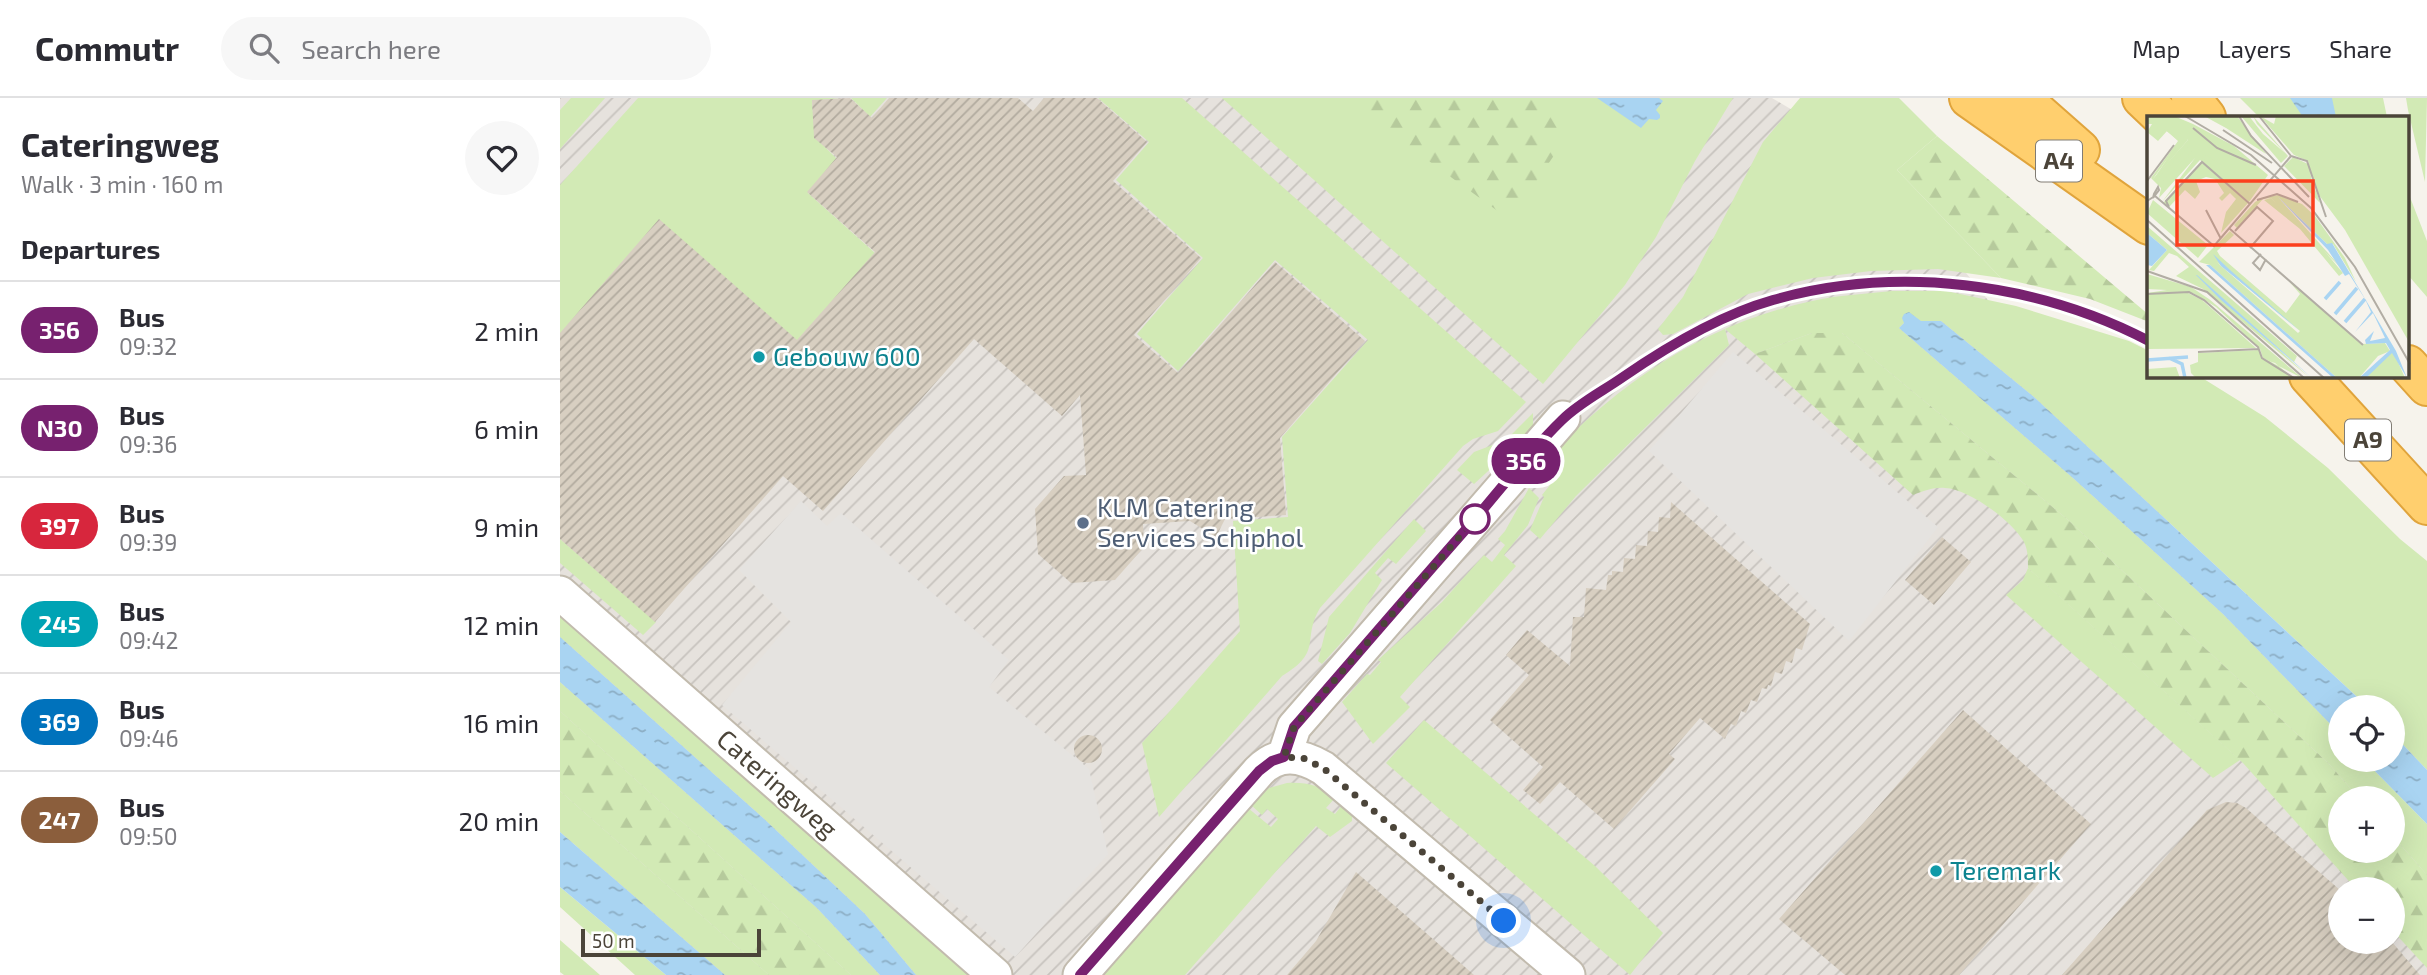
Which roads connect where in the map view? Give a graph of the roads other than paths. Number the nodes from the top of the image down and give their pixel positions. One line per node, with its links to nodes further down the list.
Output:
1 (1969, 98): 8 (highway, A4)
2 (2021, 98): 7 (highway)
3 (2143, 98): 5 (highway)
4 (2191, 98): 6 (highway)
5 (2161, 116)
6 (2205, 116)
7 (2147, 216)
8 (2147, 224)
9 (2410, 367): 11 (highway)
10 (2311, 378): 13 (highway, A9)
11 (2427, 386)
12 (1563, 418): 15 (street)
13 (2427, 505)
14 (560, 593): 16 (street, Cateringweg)
15 (1284, 757): 17 (street); 18 (street)
16 (995, 975)
17 (1080, 975)
18 (1568, 975)

